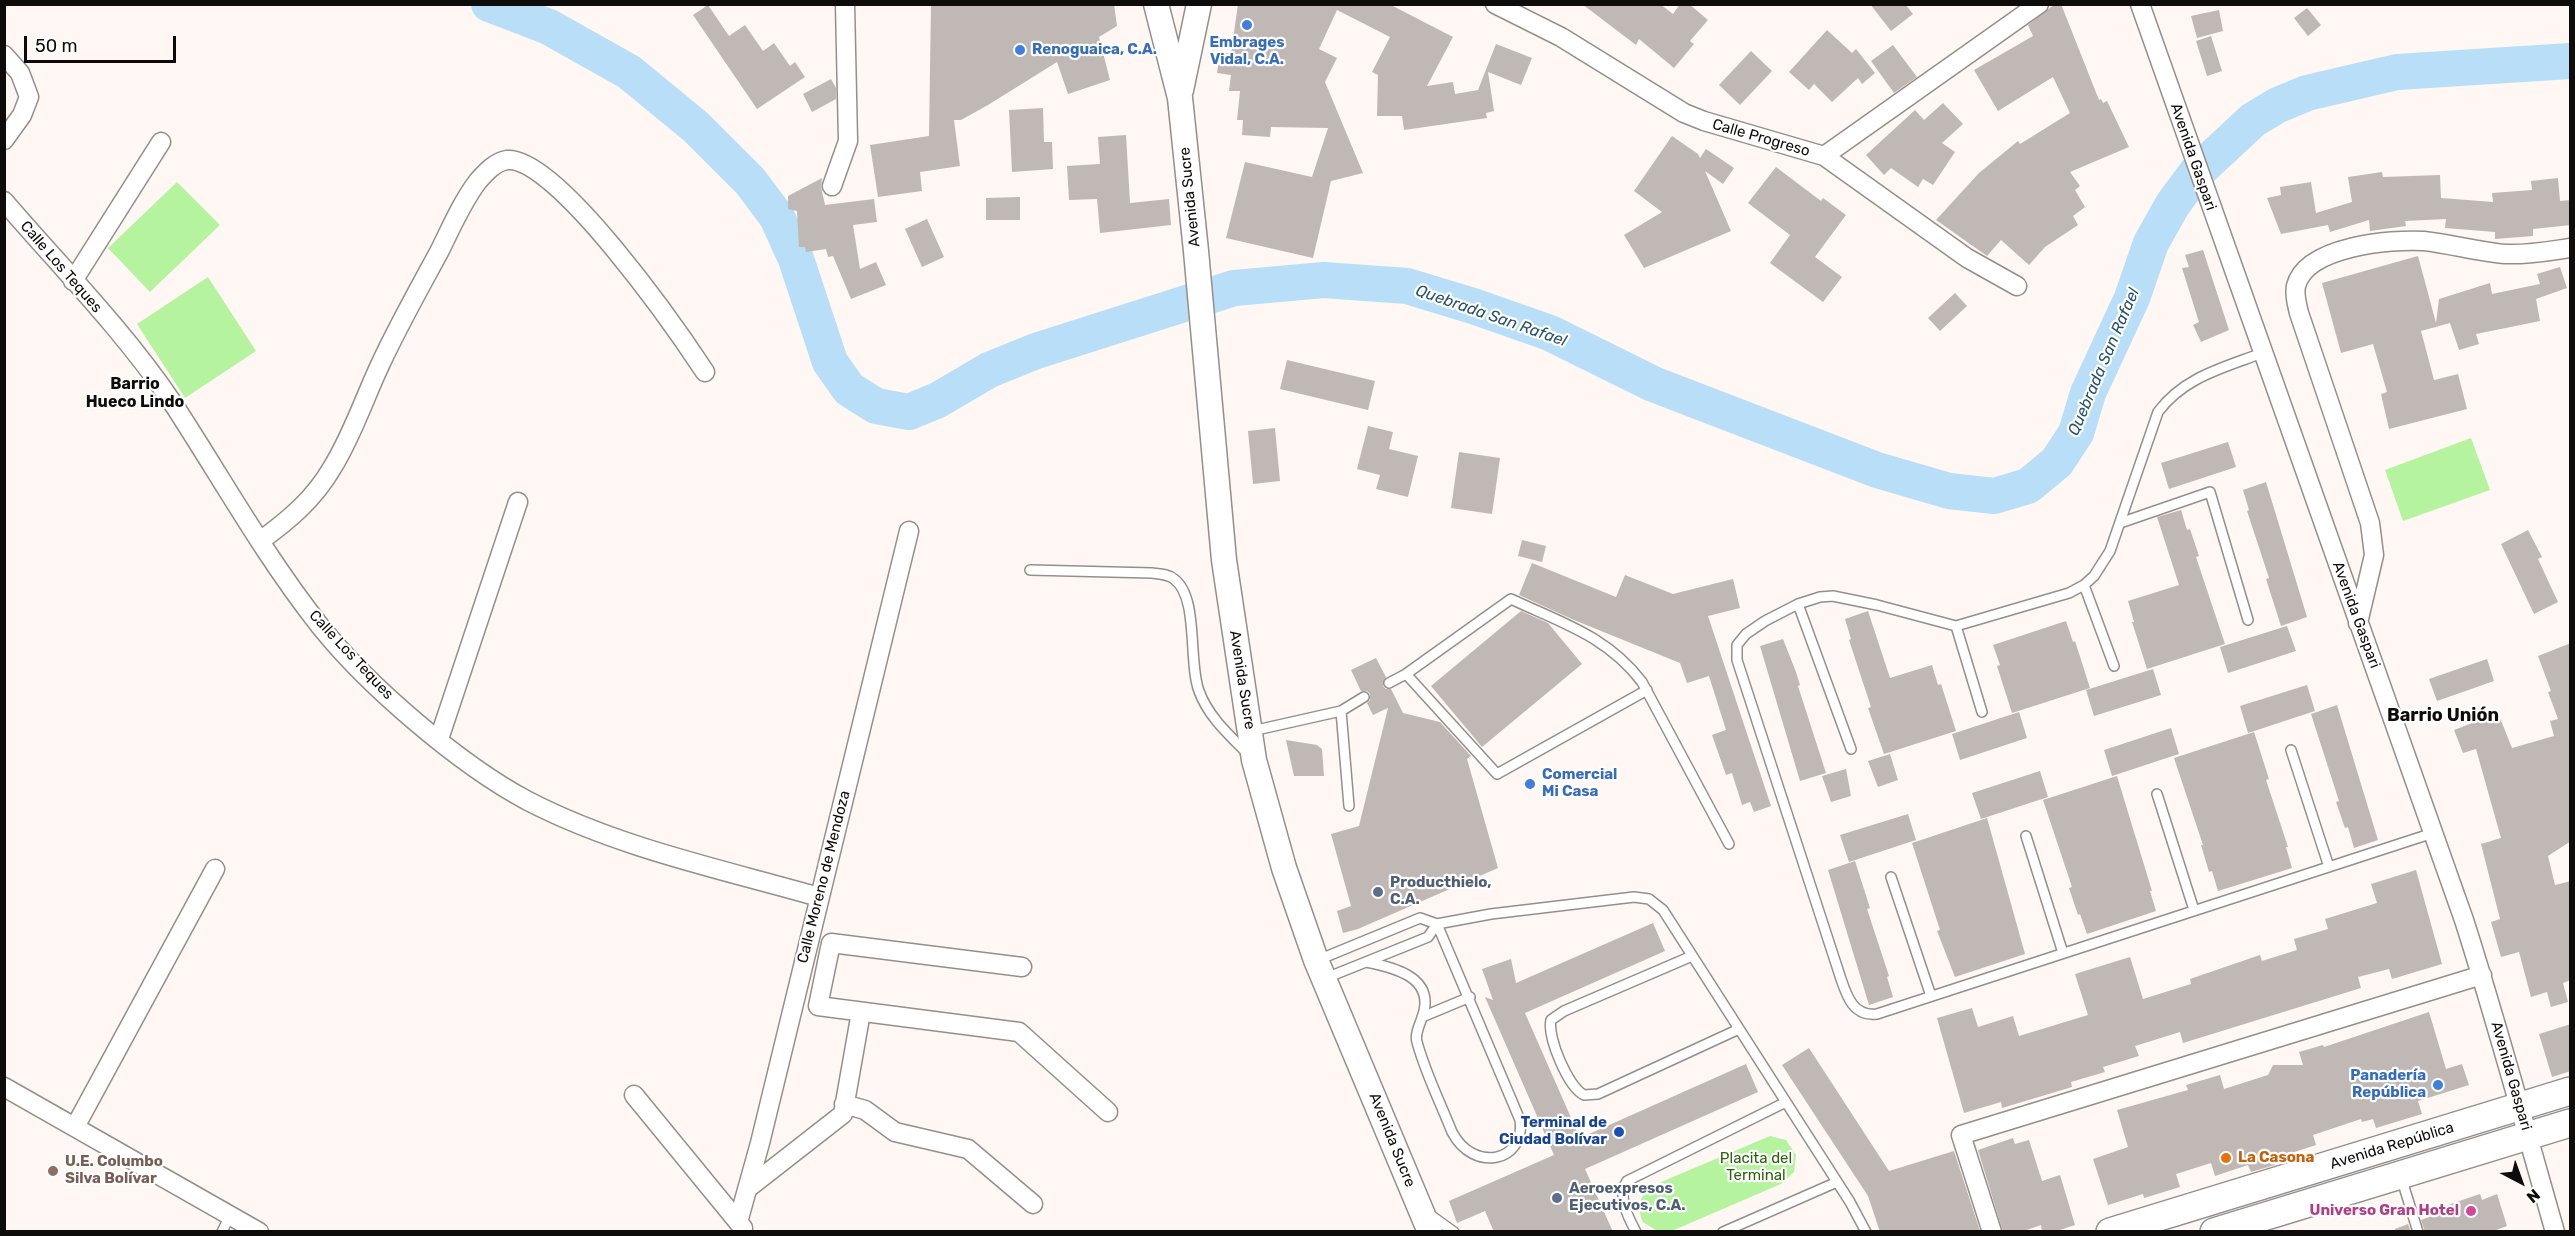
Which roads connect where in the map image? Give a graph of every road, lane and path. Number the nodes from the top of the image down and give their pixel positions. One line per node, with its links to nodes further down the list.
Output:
1 (845, 4): 12 (street)
2 (1156, 4): 8 (street, Avenida Sucre)
3 (1199, 4): 8 (street, Avenida Sucre)
4 (1495, 4): 11 (street, Calle Progreso)
5 (2039, 4): 11 (street)
6 (2140, 4): 17 (street, Avenida Gaspari)
7 (4, 55): 9 (street)
8 (1180, 98): 36 (street, Avenida Sucre)
9 (4, 140)
10 (160, 142): 15 (street)
11 (1824, 156): 16 (street, Calle Progreso)
12 (832, 186)
13 (4, 201): 15 (street, Calle Los Teques)
14 (2571, 248): 27 (street)
15 (73, 281): 22 (street, Calle Los Teques)
16 (2017, 286)
17 (2262, 353): 20 (lane); 27 (street, Avenida Gaspari)
18 (705, 372): 22 (street)
19 (518, 502): 37 (street)
20 (2120, 523): 24 (lane); 26 (lane)
21 (909, 531): 49 (street, Calle Moreno de Mendoza)
22 (260, 541): 37 (street, Calle Los Teques)
23 (1030, 570): 40 (lane)
24 (2084, 585): 28 (lane); 29 (lane)
25 (1798, 604): 28 (lane); 38 (lane); 58 (lane)
26 (2248, 620)
27 (2358, 623): 43 (street, Avenida Gaspari)
28 (1956, 626): 35 (lane)
29 (2114, 666)
30 (1406, 674): 31 (lane); 32 (lane); 32 (lane)
31 (1389, 683)
32 (1647, 690): 45 (lane)
33 (1364, 697): 34 (lane)
34 (1341, 711): 36 (lane); 42 (lane)
35 (1982, 712)
36 (1250, 731): 40 (street, Avenida Sucre)
37 (439, 739): 49 (street, Calle Los Teques)
38 (1851, 749)
39 (2291, 750): 46 (lane)
40 (1254, 760): 56 (street, Avenida Sucre)
41 (2157, 794): 50 (lane)
42 (1349, 807)
43 (2433, 833): 46 (lane); 57 (street, Avenida Gaspari)
44 (2025, 836): 52 (lane)
45 (1729, 844)
46 (2329, 867): 50 (lane)
47 (215, 869): 71 (street)
48 (1891, 876): 58 (lane)
49 (819, 897): 75 (street, Calle Moreno de Mendoza)
50 (2194, 910): 52 (lane)
51 (1437, 924): 53 (lane); 54 (lane); 56 (lane); 59 (lane)
52 (2063, 953): 58 (lane)
53 (1692, 956): 62 (lane); 62 (lane)
54 (1366, 962): 56 (lane); 61 (lane)
55 (1022, 967): 60 (street)
56 (1320, 969): 77 (street, Avenida Sucre)
57 (2482, 975): 68 (street, Avenida Gaspari); 86 (street)
58 (1931, 996)
59 (1470, 997): 61 (lane); 61 (lane)
60 (861, 1012): 67 (street); 69 (street)
61 (1422, 1017)
62 (1739, 1029): 66 (lane)
63 (4, 1087): 71 (street)
64 (2571, 1092): 68 (main road, Avenida República)
65 (634, 1095): 79 (street, Calle Moreno de Mendoza)
66 (1786, 1102): 74 (lane); 83 (lane)
67 (844, 1104): 75 (street); 76 (street)
68 (2518, 1107): 72 (street, Avenida Gaspari); 87 (main road, Avenida República)
69 (1108, 1112)
70 (2571, 1123): 72 (main road, Avenida República)
71 (75, 1127): 78 (street)
72 (2528, 1136): 73 (main road, Avenida República); 90 (street, Avenida Gaspari)
73 (2401, 1174): 88 (main road, Avenida República); 89 (lane)
74 (1837, 1182): 84 (lane); 85 (lane)
75 (747, 1189): 79 (street, Calle Moreno de Mendoza)
76 (1034, 1204)
77 (1420, 1208): 81 (street, Avenida Sucre); 82 (lane)
78 (226, 1223): 80 (street)
79 (742, 1227)
80 (259, 1232)
81 (1430, 1232)
82 (1454, 1232)
83 (1636, 1232)
84 (1723, 1232)
85 (1866, 1232)
86 (1992, 1232)
87 (2110, 1232)
88 (2214, 1232)
89 (2418, 1232)
90 (2555, 1232)

